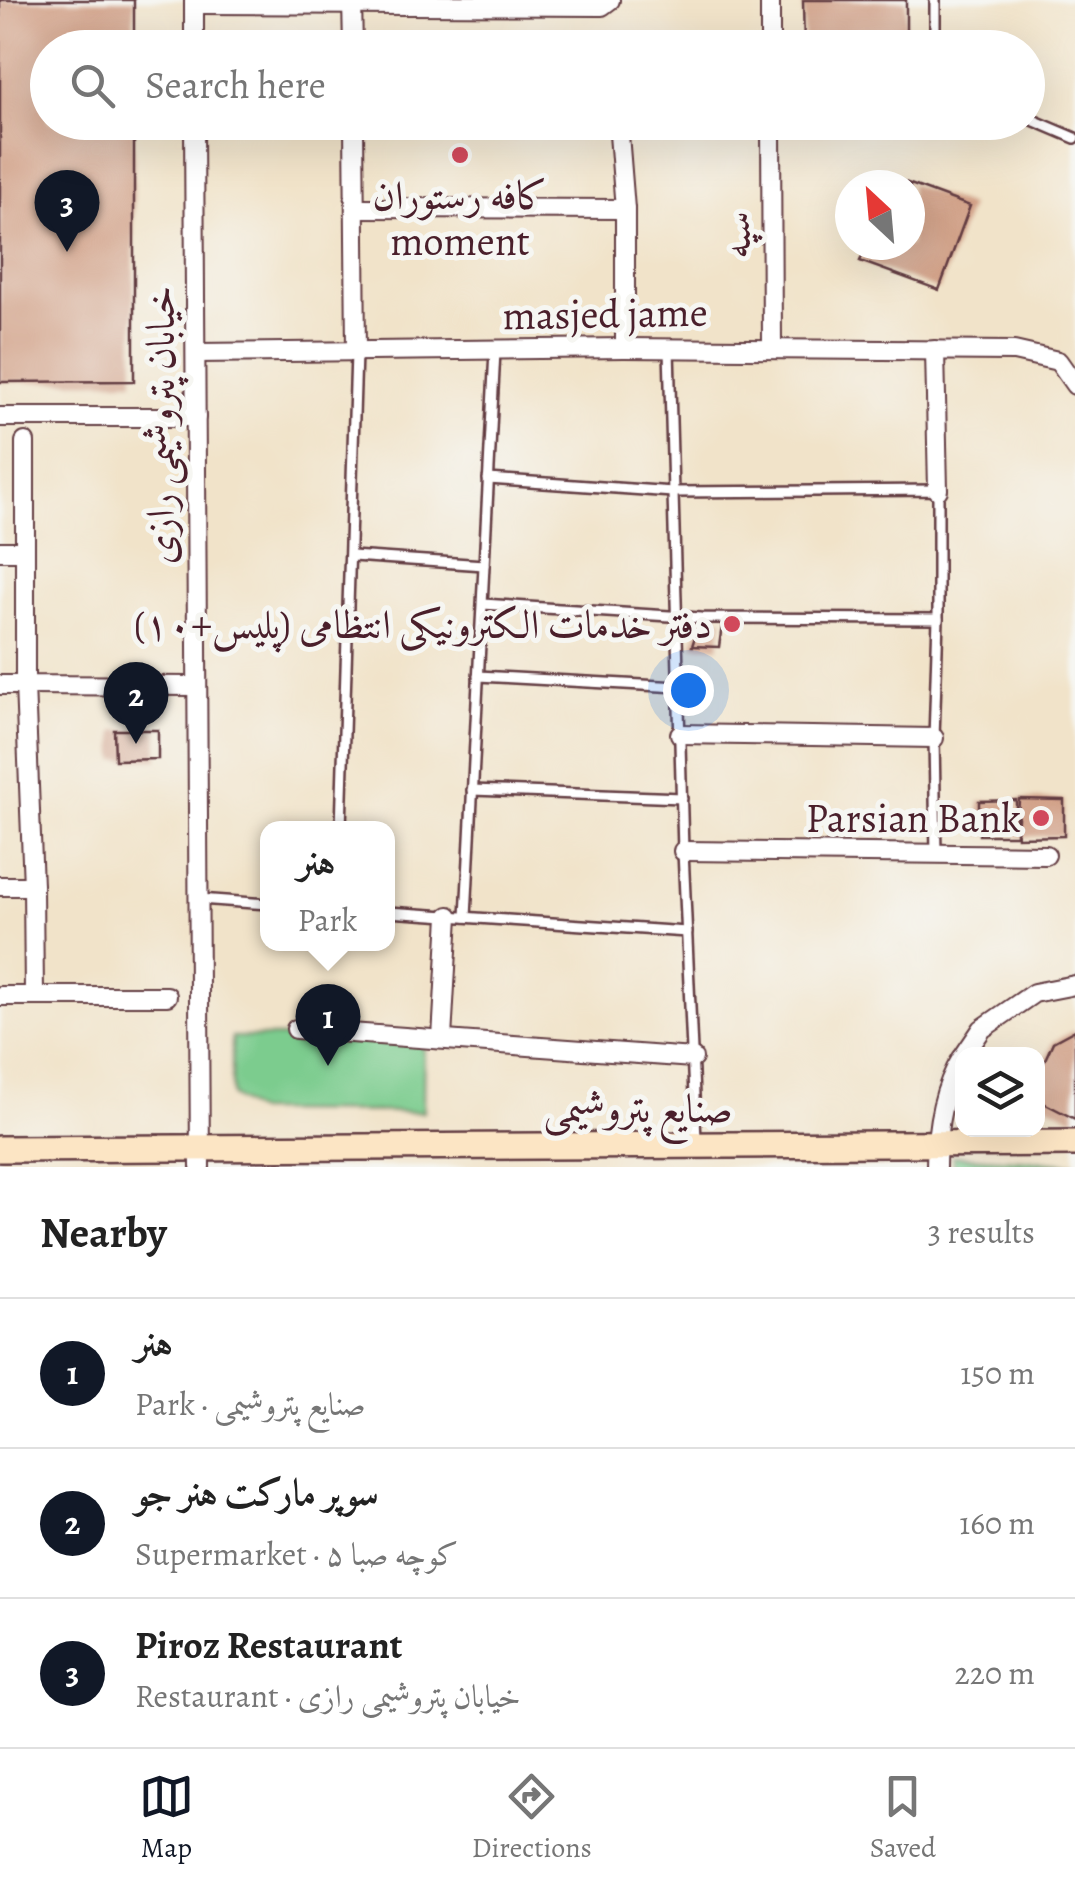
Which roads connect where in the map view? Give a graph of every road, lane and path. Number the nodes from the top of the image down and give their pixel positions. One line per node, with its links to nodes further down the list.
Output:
1 (610, 0): 5 (street)
2 (770, 0): 8 (street)
3 (934, 0): 9 (lane)
4 (194, 2): 5 (street); 6 (street)
5 (352, 2): 7 (street)
6 (194, 30)
7 (353, 30)
8 (770, 30)
9 (935, 30)
10 (1045, 125): 11 (lane)
11 (1075, 138)
12 (194, 140): 23 (street, خیابان پتروشیمی رازی)
13 (354, 140): 16 (street)
14 (619, 140): 17 (street)
15 (771, 140): 19 (street, سپه)
16 (355, 208): 17 (street); 24 (street)
17 (624, 209): 18 (street)
18 (625, 348): 20 (street, masjed jame); 21 (street, masjed jame)
19 (772, 348): 20 (street, masjed jame); 22 (street, masjed jame)
20 (669, 349): 31 (lane)
21 (494, 350): 24 (street, masjed jame); 29 (lane)
22 (935, 350): 25 (street, masjed jame); 30 (street)
23 (196, 353): 24 (street, masjed jame); 27 (street, خیابان پتروشیمی رازی)
24 (356, 354): 34 (lane)
25 (1075, 386)
26 (0, 417): 27 (street)
27 (196, 417): 42 (street, خیابان پتروشیمی رازی)
28 (25, 442): 33 (street)
29 (488, 479): 31 (lane); 35 (lane)
30 (938, 490): 31 (lane); 38 (lane)
31 (673, 492): 37 (lane)
32 (0, 551): 33 (street)
33 (24, 551): 40 (street)
34 (352, 556): 35 (lane); 48 (lane)
35 (484, 565): 36 (lane)
36 (483, 604): 37 (lane); 39 (lane)
37 (676, 615): 38 (lane); 43 (lane)
38 (938, 619): 45 (lane)
39 (478, 676): 43 (lane); 46 (lane)
40 (25, 684): 41 (street); 42 (street); 53 (street)
41 (0, 685)
42 (195, 686): 54 (street, خیابان پتروشیمی رازی)
43 (679, 687): 44 (lane)
44 (680, 734): 45 (street); 47 (lane)
45 (934, 738): 50 (lane)
46 (472, 790): 47 (lane); 57 (lane)
47 (682, 798): 49 (lane)
48 (341, 821)
49 (684, 851): 50 (street); 58 (lane)
50 (936, 854): 51 (street)
51 (1046, 856)
52 (0, 886): 53 (street)
53 (33, 886): 60 (street)
54 (199, 899): 55 (lane); 72 (street, خیابان پتروشیمی رازی)
55 (260, 903)
56 (395, 913): 57 (lane)
57 (457, 917): 58 (lane); 64 (street)
58 (687, 932): 66 (lane)
59 (1075, 985): 65 (street)
60 (34, 995): 61 (street); 62 (street)
61 (0, 996)
62 (167, 996)
63 (296, 1030): 64 (street)
64 (442, 1038): 66 (street)
65 (970, 1047)
66 (693, 1058): 69 (lane)
67 (955, 1070): 71 (street)
68 (1075, 1143): 71 (main road, صنایع پتروشیمی)
69 (696, 1145): 71 (main road, صنایع پتروشیمی); 72 (main road, صنایع پتروشیمی)
70 (0, 1148): 72 (main road, صنایع پتروشیمی)
71 (936, 1155)
72 (200, 1157)

